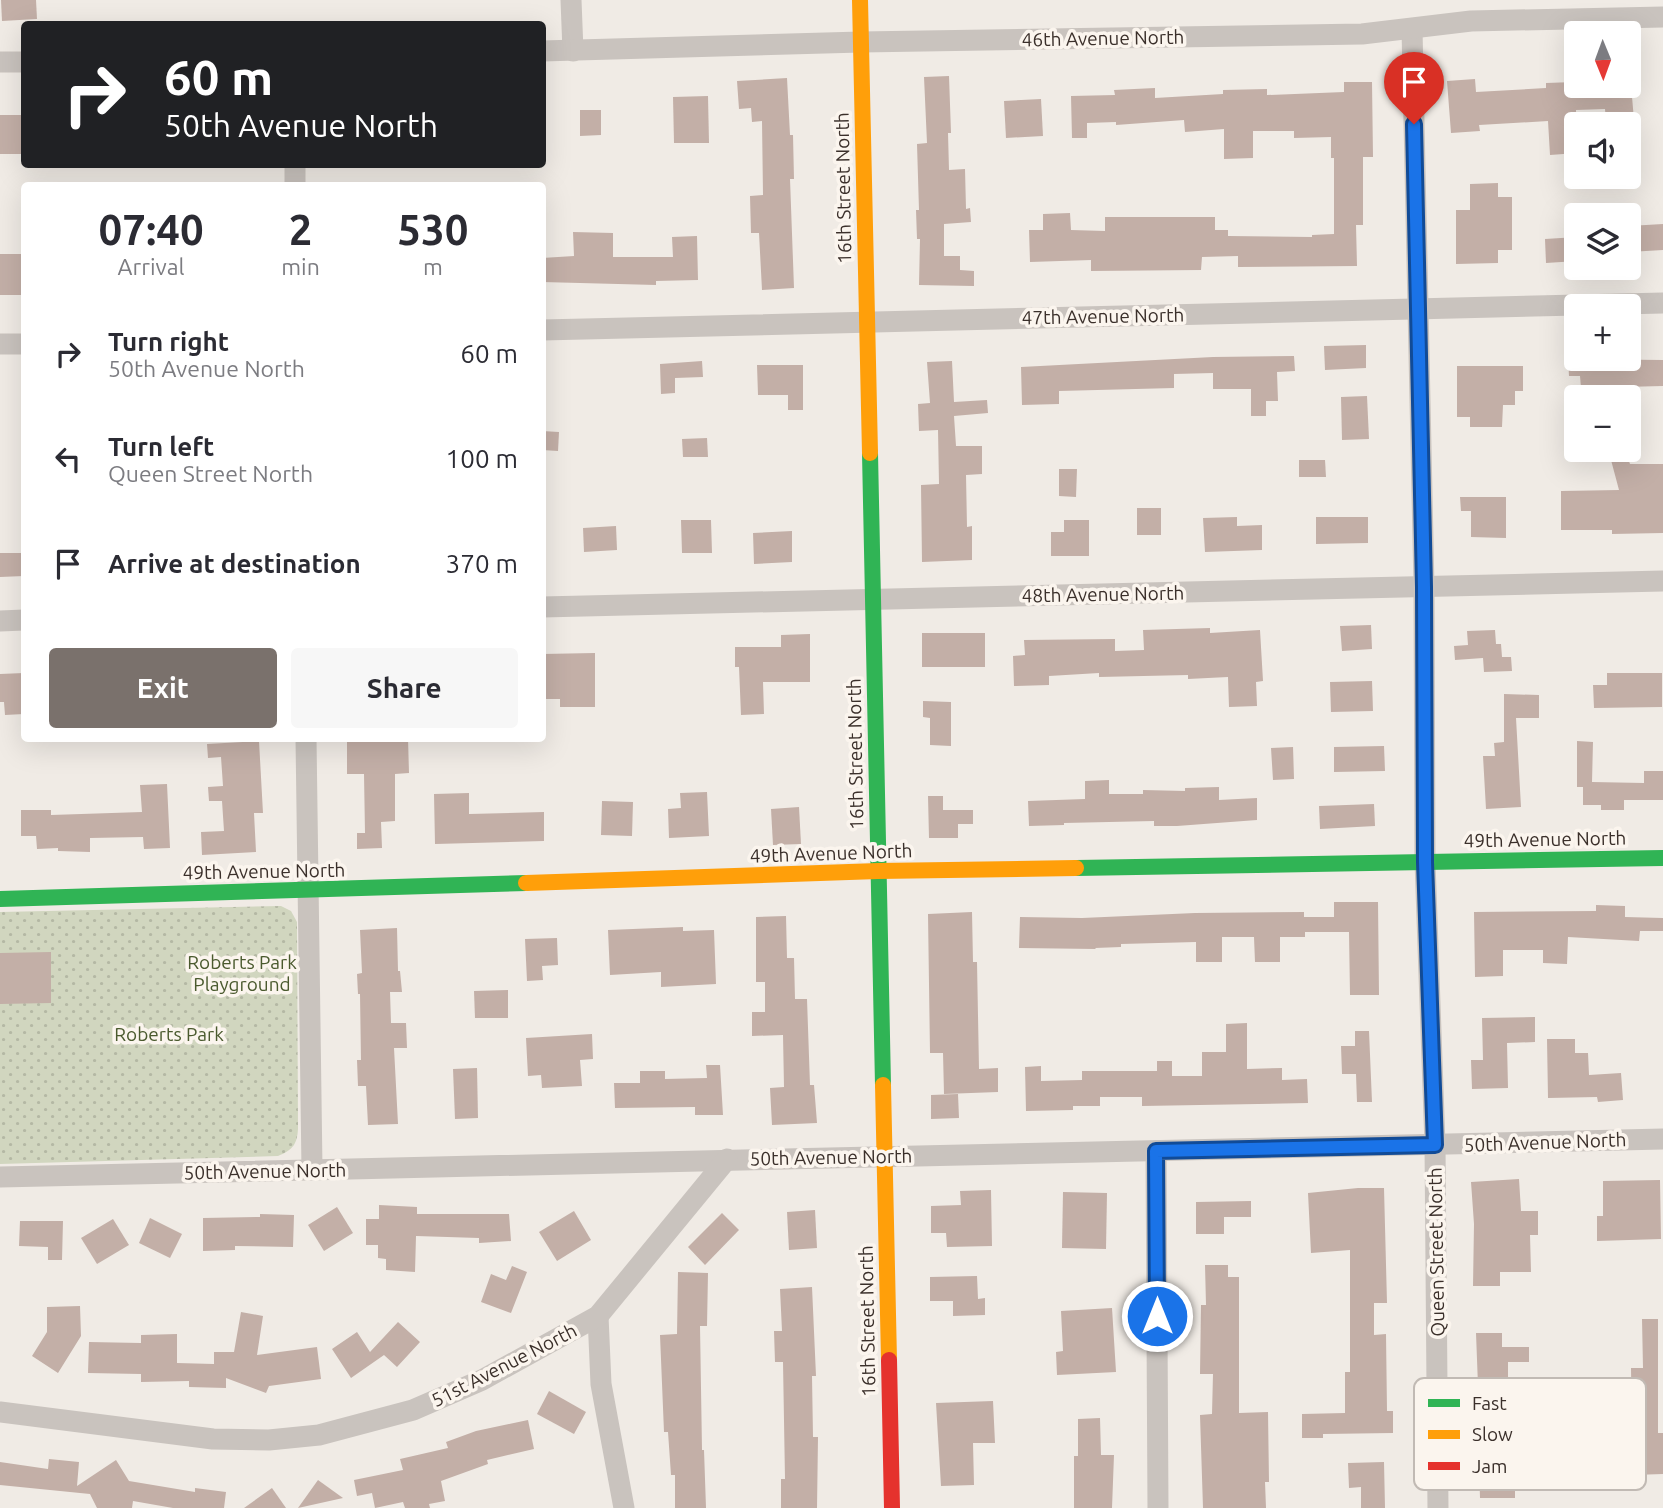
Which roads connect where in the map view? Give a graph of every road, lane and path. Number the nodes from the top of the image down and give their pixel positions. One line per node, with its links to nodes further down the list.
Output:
1 (571, 0): 7 (street)
2 (860, 0): 5 (street, 16th Street North)
3 (1663, 16): 4 (street, 46th Avenue North)
4 (1412, 29): 5 (street, 46th Avenue North); 11 (street, Queen Street North)
5 (861, 42): 7 (street, 46th Avenue North); 12 (street, 16th Street North)
6 (546, 51): 7 (street, 46th Avenue North)
7 (573, 51)
8 (0, 62): 9 (street)
9 (21, 62)
10 (1663, 303): 11 (street, 47th Avenue North)
11 (1418, 309): 12 (street, 47th Avenue North); 17 (street, Queen Street North)
12 (867, 321): 13 (street, 47th Avenue North); 18 (street, 16th Street North)
13 (546, 330)
14 (0, 344): 15 (street)
15 (21, 344)
16 (1663, 581): 17 (street, 48th Avenue North)
17 (1424, 587): 18 (street, 48th Avenue North); 24 (street, Queen Street North)
18 (873, 599): 19 (street, 48th Avenue North); 25 (street, 16th Street North)
19 (546, 607)
20 (21, 620): 21 (street)
21 (0, 621)
22 (306, 742): 26 (street)
23 (1663, 858): 24 (street, 49th Avenue North)
24 (1425, 862): 25 (street, 49th Avenue North); 29 (street, Queen Street North)
25 (878, 872): 26 (street, 49th Avenue North); 31 (street, 16th Street North)
26 (309, 891): 27 (street, 49th Avenue North); 33 (street)
27 (0, 899)
28 (1663, 1139): 29 (street, 50th Avenue North)
29 (1435, 1145): 30 (street, 50th Avenue North); 36 (street, Queen Street North)
30 (1156, 1151): 31 (street, 50th Avenue North); 41 (street)
31 (884, 1156): 32 (street, 50th Avenue North); 40 (street, 16th Street North)
32 (727, 1159): 33 (street, 50th Avenue North); 35 (street, 51st Avenue North)
33 (312, 1169): 34 (street, 50th Avenue North)
34 (0, 1177)
35 (598, 1316): 37 (street, 51st Avenue North); 39 (street)
36 (1437, 1378)
37 (0, 1412)
38 (1438, 1490): 42 (street, Queen Street North)
39 (624, 1508)
40 (892, 1508)
41 (1158, 1508)
42 (1438, 1508)

